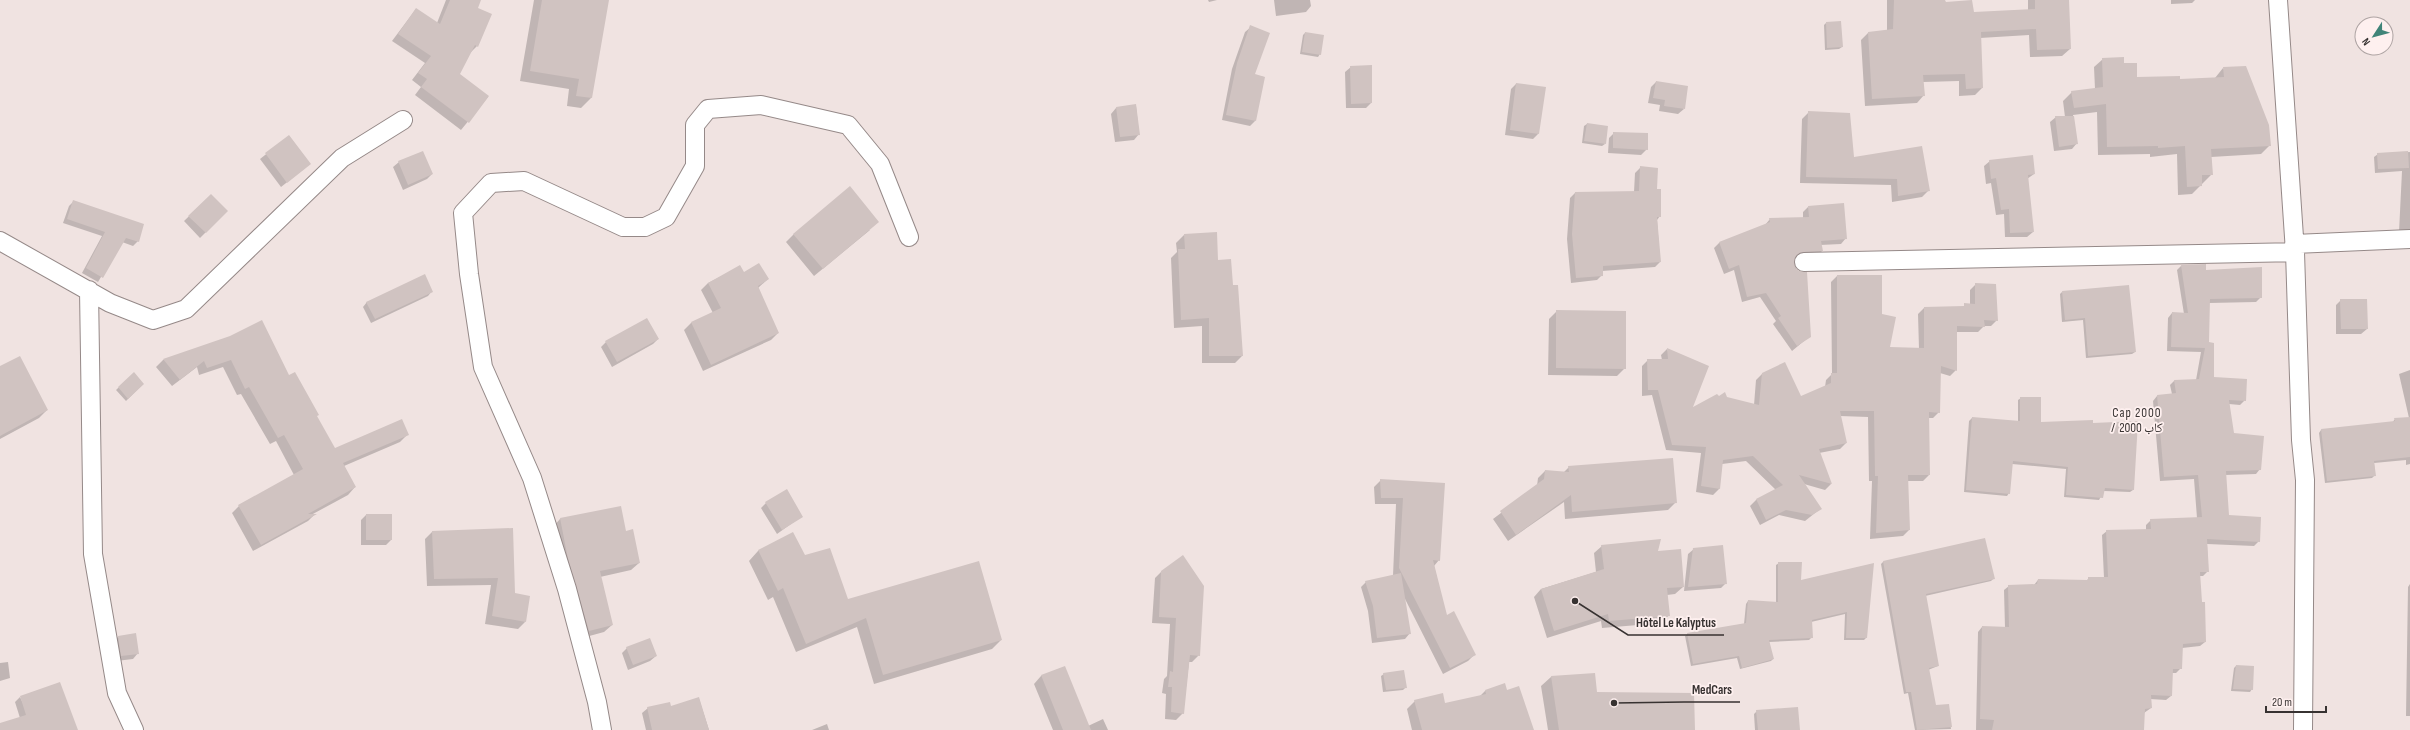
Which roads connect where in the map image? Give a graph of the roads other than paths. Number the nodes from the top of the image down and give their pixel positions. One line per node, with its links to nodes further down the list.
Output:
1 (2278, 0): 6 (street)
2 (402, 120): 8 (street)
3 (910, 237): 10 (street)
4 (2410, 239): 6 (street)
5 (0, 241): 8 (street)
6 (2294, 248): 7 (street); 11 (street)
7 (1804, 262)
8 (89, 290): 9 (street)
9 (134, 730)
10 (602, 730)
11 (2303, 730)

